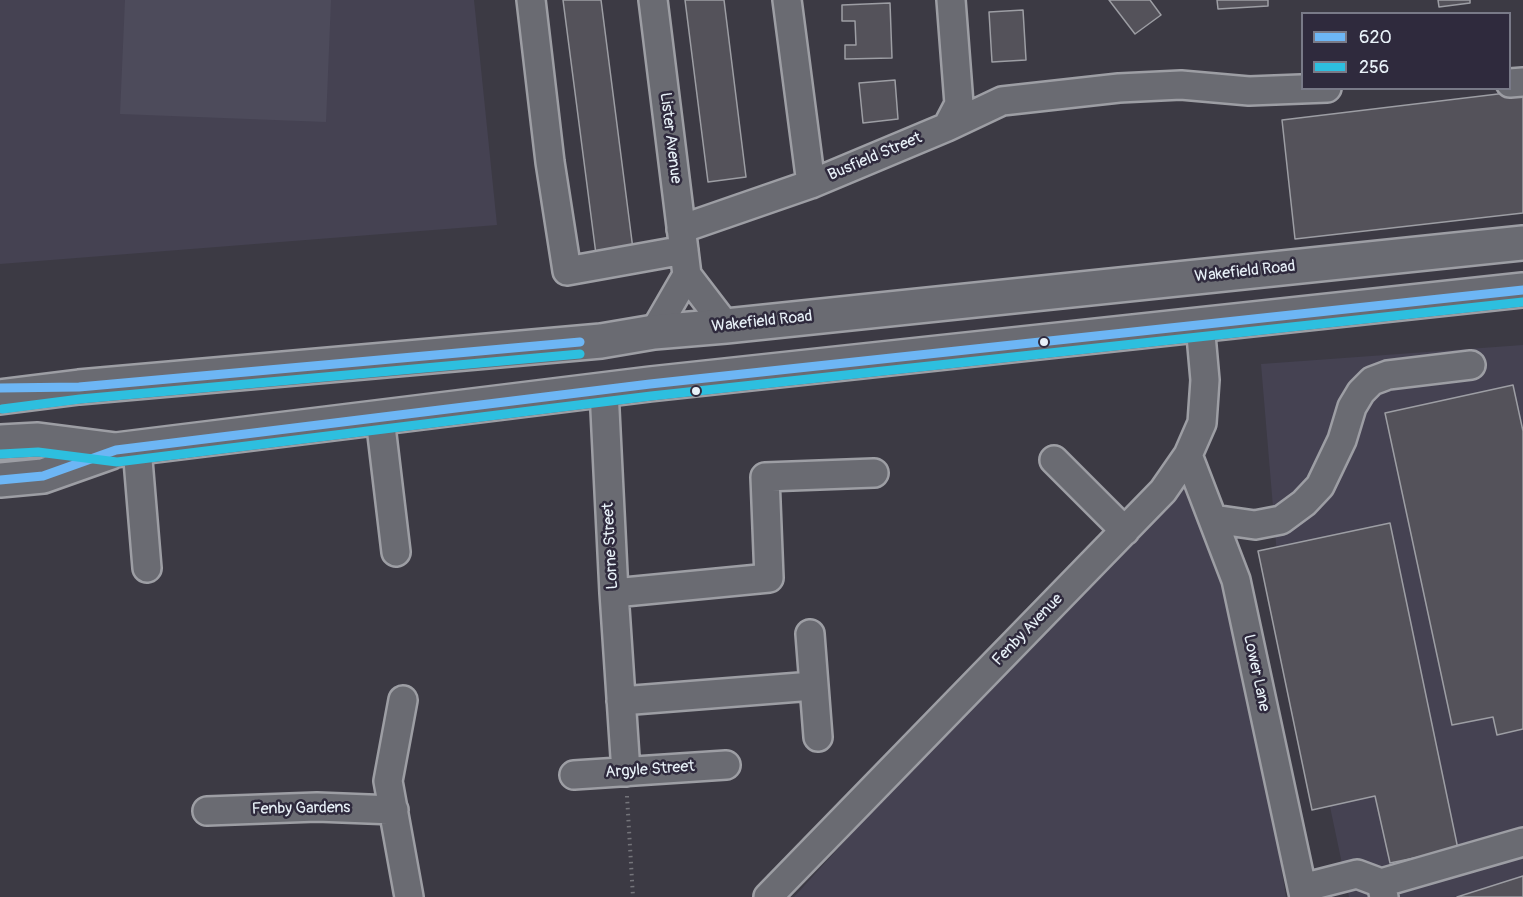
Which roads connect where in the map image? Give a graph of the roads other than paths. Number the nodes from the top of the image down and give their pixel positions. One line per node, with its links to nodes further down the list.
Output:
1 (531, 0): 9 (street, Busfield Street)
2 (652, 0): 9 (street, Lister Avenue)
3 (787, 0): 7 (street)
4 (951, 0): 6 (street)
5 (1301, 89): 6 (street, Busfield Street)
6 (947, 127): 7 (street, Busfield Street)
7 (811, 184): 9 (street, Busfield Street)
8 (1523, 243): 12 (main road, Wakefield Road)
9 (684, 251): 12 (street); 13 (street)
10 (1523, 290): 11 (main road)
11 (1200, 324): 17 (main road); 22 (street, Fenby Avenue)
12 (726, 326): 13 (main road, Wakefield Road)
13 (654, 332): 15 (main road, Wakefield Road)
14 (1471, 365): 26 (street)
15 (79, 387): 16 (main road); 18 (main road, Wakefield Road)
16 (0, 388)
17 (604, 390): 19 (main road); 30 (street, Lorne Street)
18 (0, 398)
19 (380, 418): 21 (main road); 28 (street)
20 (0, 442): 21 (main road)
21 (126, 449): 25 (main road); 29 (street)
22 (1188, 455): 26 (street, Lower Lane); 27 (street, Fenby Avenue)
23 (1054, 460): 27 (street)
24 (874, 473): 30 (street)
25 (0, 480)
26 (1213, 519): 43 (street, Lower Lane)
27 (1125, 531): 45 (street, Fenby Avenue)
28 (396, 552)
29 (147, 568)
30 (614, 593): 34 (street, Lorne Street)
31 (810, 634): 32 (street)
32 (813, 686): 34 (street); 35 (street)
33 (403, 700): 39 (street)
34 (621, 701): 37 (street, Lorne Street)
35 (818, 736)
36 (726, 765): 37 (street, Argyle Street)
37 (626, 772): 38 (street, Argyle Street)
38 (574, 775)
39 (394, 810): 40 (street, Fenby Gardens); 44 (street)
40 (207, 811)
41 (1523, 842): 42 (street)
42 (1382, 890): 43 (street)
43 (1303, 893)
44 (409, 897)
45 (768, 897)

